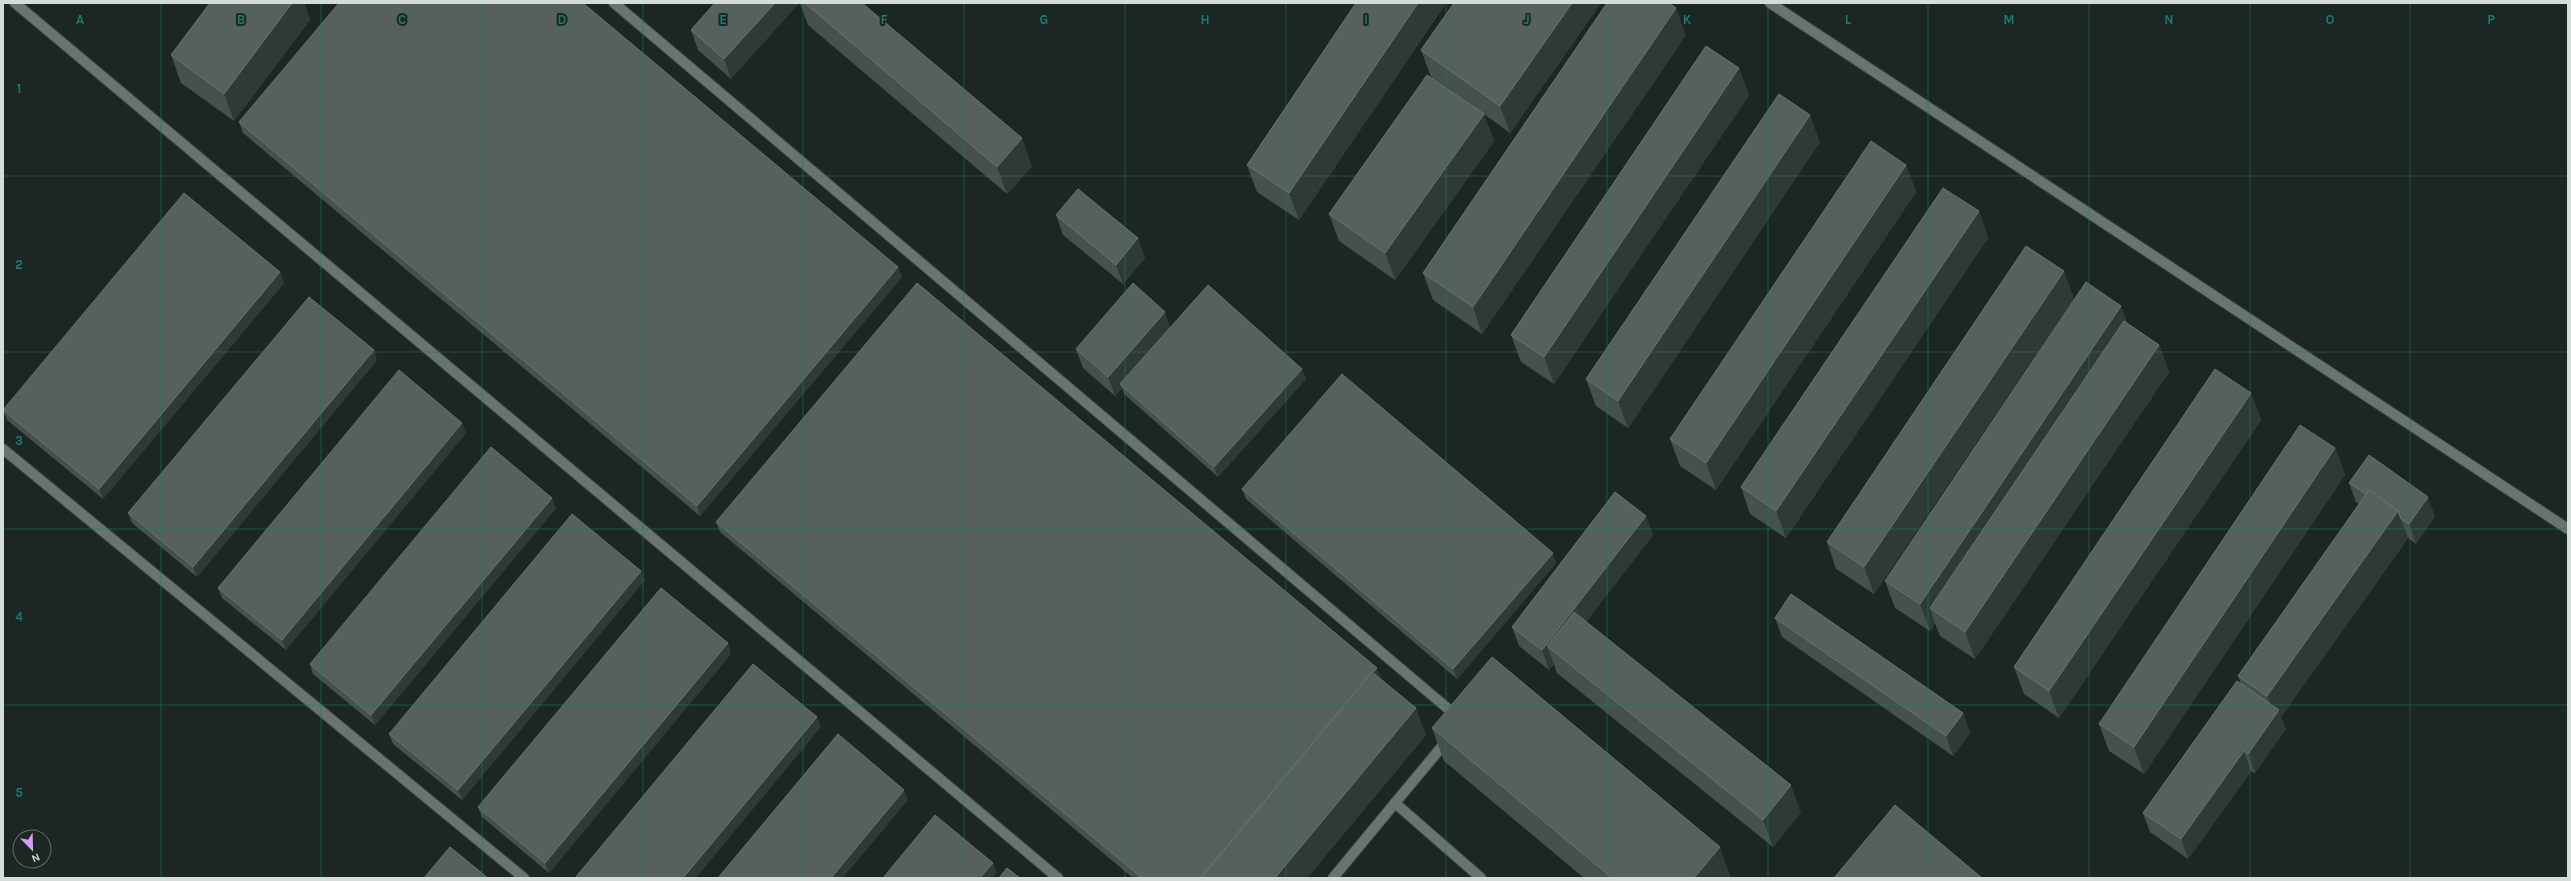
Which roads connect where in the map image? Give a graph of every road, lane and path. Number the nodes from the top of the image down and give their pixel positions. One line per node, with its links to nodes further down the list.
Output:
1 (15, 3): 8 (lane)
2 (614, 3): 6 (lane)
3 (1770, 3): 5 (lane)
4 (3, 449): 7 (lane)
5 (2568, 529)
6 (1395, 803): 9 (lane); 10 (lane)
7 (524, 878)
8 (1058, 878)
9 (1333, 878)
10 (1481, 878)

